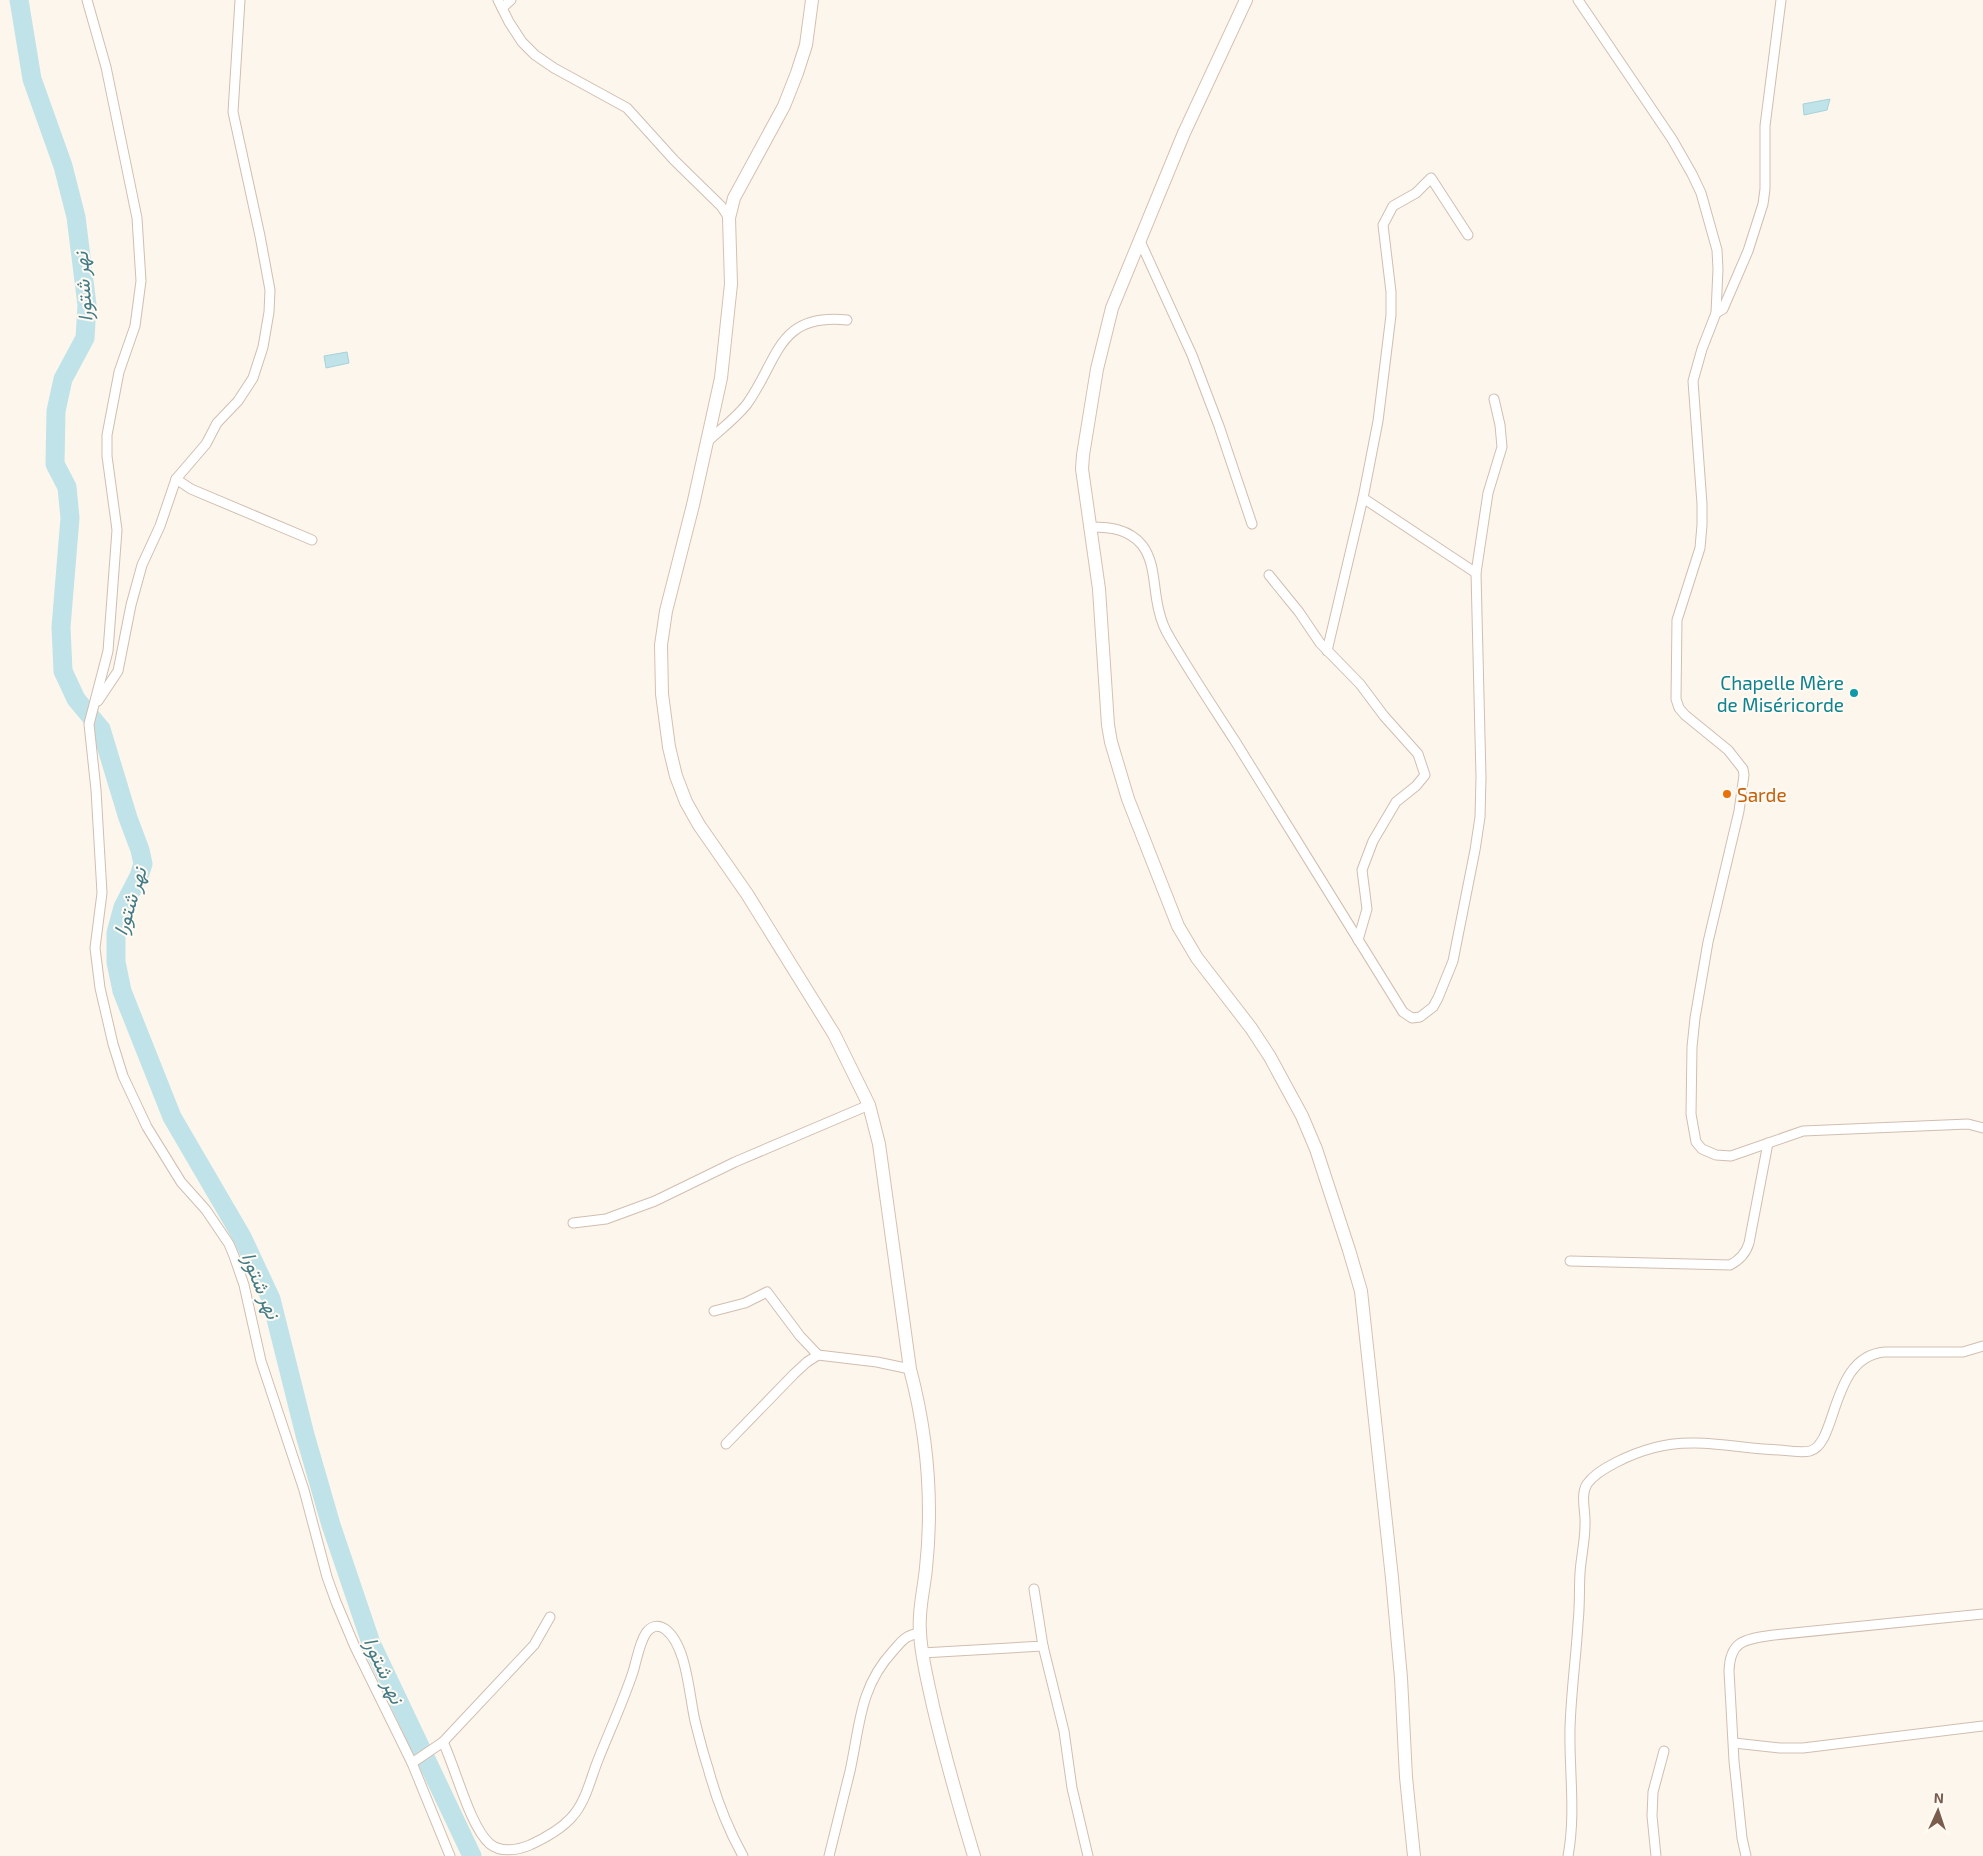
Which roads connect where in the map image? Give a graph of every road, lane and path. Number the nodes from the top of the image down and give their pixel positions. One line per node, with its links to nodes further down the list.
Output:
1 (87, 0): 24 (street)
2 (240, 0): 16 (street)
3 (511, 0): 8 (street)
4 (812, 0): 9 (street)
5 (1246, 0): 11 (street)
6 (1578, 0): 12 (street)
7 (1781, 0): 12 (street)
8 (500, 4): 9 (street)
9 (729, 218): 15 (street)
10 (1468, 234): 17 (street)
11 (1140, 242): 18 (street); 19 (street)
12 (1716, 313): 28 (street)
13 (847, 320): 15 (street)
14 (1494, 399): 21 (street)
15 (708, 441): 26 (street)
16 (176, 479): 20 (street); 24 (street)
17 (1363, 498): 21 (street); 23 (street)
18 (1252, 524)
19 (1091, 528): 25 (street); 52 (street)
20 (312, 540)
21 (1476, 574): 25 (street)
22 (1270, 575): 23 (street)
23 (1327, 651): 25 (street)
24 (93, 707): 46 (street)
25 (1358, 940)
26 (869, 1105): 29 (street); 34 (street)
27 (1983, 1128): 28 (street)
28 (1768, 1143): 30 (street)
29 (573, 1223)
30 (1570, 1261)
31 (714, 1311): 33 (street)
32 (1983, 1346): 53 (street)
33 (818, 1355): 34 (street); 35 (street)
34 (910, 1369): 39 (street)
35 (726, 1444)
36 (1034, 1589): 40 (street)
37 (1983, 1614): 44 (street)
38 (550, 1617): 43 (street)
39 (920, 1633): 41 (street); 49 (street)
40 (1043, 1646): 41 (street); 51 (street)
41 (922, 1653): 50 (street)
42 (1983, 1726): 44 (street)
43 (443, 1742): 46 (street); 48 (street)
44 (1734, 1743): 55 (street)
45 (1664, 1751): 54 (street)
46 (416, 1760): 47 (street)
47 (450, 1856)
48 (743, 1856)
49 (828, 1856)
50 (974, 1856)
51 (1088, 1856)
52 (1414, 1856)
53 (1568, 1856)
54 (1656, 1856)
55 (1746, 1856)

